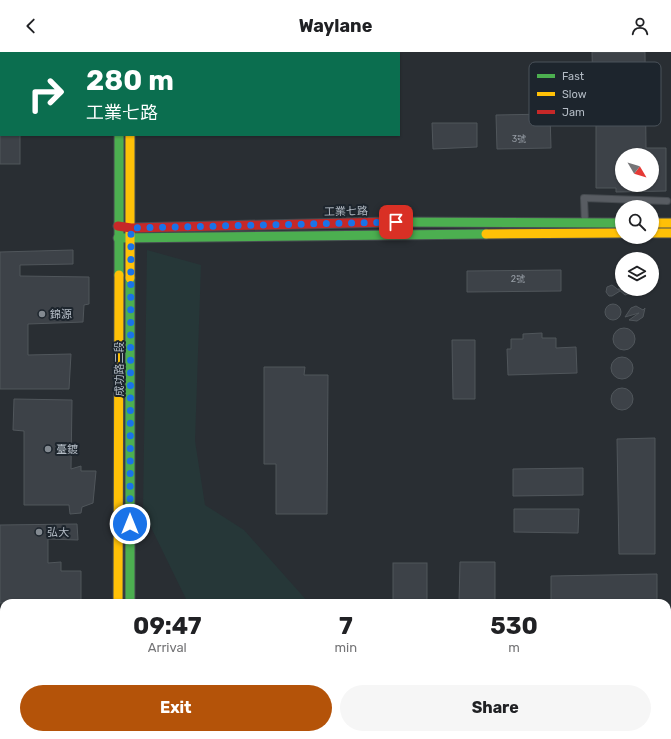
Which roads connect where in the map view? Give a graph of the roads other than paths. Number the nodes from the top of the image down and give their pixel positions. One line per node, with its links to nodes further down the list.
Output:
1 (118, 136): 8 (street, 成功路二段)
2 (130, 136): 9 (street, 成功路二段)
3 (667, 201): 4 (street)
4 (584, 223): 5 (street, 工業七路); 9 (street, 工業七路)
5 (615, 223)
6 (659, 223): 7 (street)
7 (671, 223)
8 (118, 226): 9 (street, 工業七路); 13 (street, 成功路二段)
9 (131, 228): 14 (street, 成功路二段)
10 (615, 233): 14 (street)
11 (659, 233): 12 (street)
12 (671, 234)
13 (118, 238): 14 (street); 15 (street, 成功路二段)
14 (131, 238): 16 (street, 成功路二段)
15 (118, 599)
16 (130, 599)

